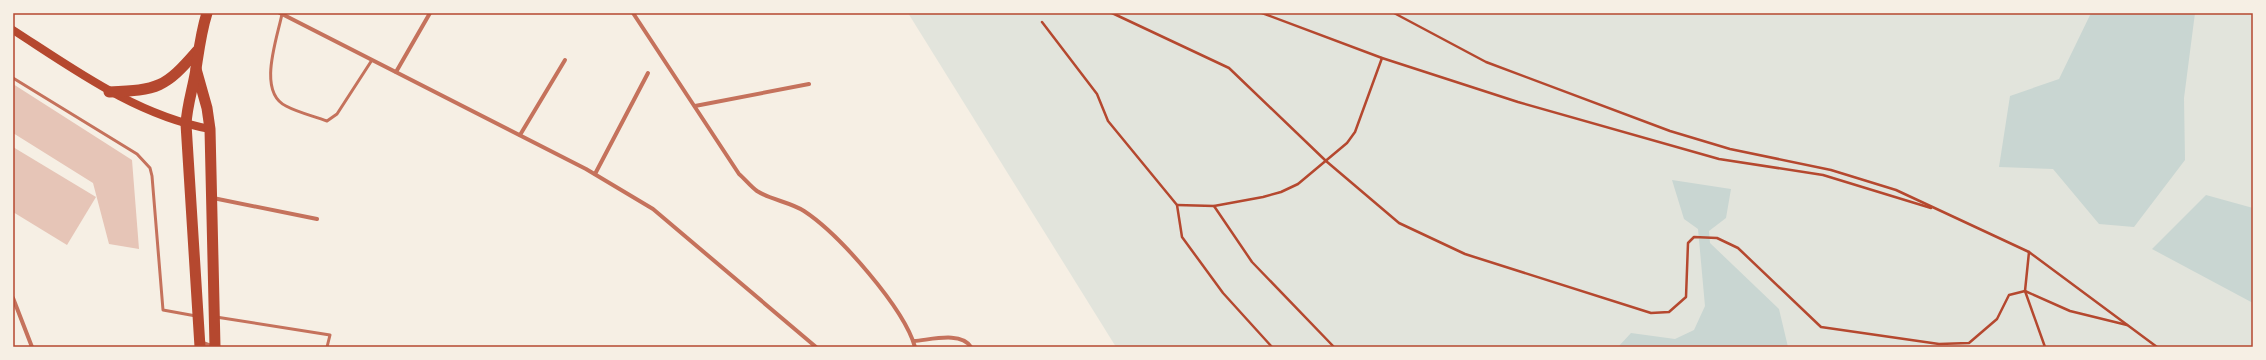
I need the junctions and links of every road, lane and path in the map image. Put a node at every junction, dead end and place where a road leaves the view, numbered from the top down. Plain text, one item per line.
1 (207, 13) edge
2 (430, 13) edge
3 (633, 13) edge
4 (1112, 13) edge
5 (1262, 13) edge
6 (1394, 13) edge
7 (281, 14) edge
8 (1042, 22) dead end
9 (13, 30) edge
10 (198, 47) junction
11 (1382, 58) junction
12 (372, 60) junction
13 (565, 60) dead end
14 (196, 68) junction
15 (396, 72) junction
16 (648, 73) dead end
17 (13, 78) edge
18 (809, 84) dead end
19 (109, 92) junction
20 (695, 106) junction
21 (186, 124) junction
22 (210, 129) junction
23 (520, 135) junction
24 (1326, 161) junction
25 (595, 174) junction
26 (211, 197) junction
27 (1176, 205) junction
28 (1214, 206) junction
29 (1939, 211) junction
30 (317, 219) dead end
31 (2029, 252) junction
32 (2025, 292) junction
33 (13, 298) edge
34 (215, 316) junction
35 (200, 317) junction
36 (2127, 325) junction
37 (914, 341) junction
38 (200, 344) edge
39 (32, 347) edge
40 (215, 347) edge
41 (327, 347) edge
42 (816, 347) edge
43 (915, 347) edge
44 (971, 347) edge
45 (1272, 347) edge
46 (1334, 347) edge
47 (2044, 347) edge
48 (2157, 347) edge

1 - 10 highway
2 - 15 street
3 - 20 street
4 - 24 path
5 - 11 path
6 - 29 path
7 - 12 street
7 - 12 lane
8 - 27 path
9 - 19 main road
10 - 14 highway
10 - 19 highway
11 - 24 path
11 - 29 path
12 - 15 street
13 - 23 street
14 - 21 highway
14 - 22 highway
15 - 23 street
16 - 25 street
17 - 35 lane
18 - 20 street
19 - 21 main road
20 - 37 street
21 - 22 main road
21 - 35 highway
22 - 26 highway
23 - 25 street
24 - 28 path
24 - 32 path
25 - 42 street
26 - 30 street
26 - 34 highway
27 - 28 path
27 - 45 path
28 - 46 path
29 - 31 path
31 - 32 path
31 - 36 path
32 - 36 path
32 - 47 path
33 - 39 street
34 - 40 highway
34 - 41 lane
35 - 38 highway
36 - 48 path
37 - 43 street
37 - 44 street
38 - 40 street

